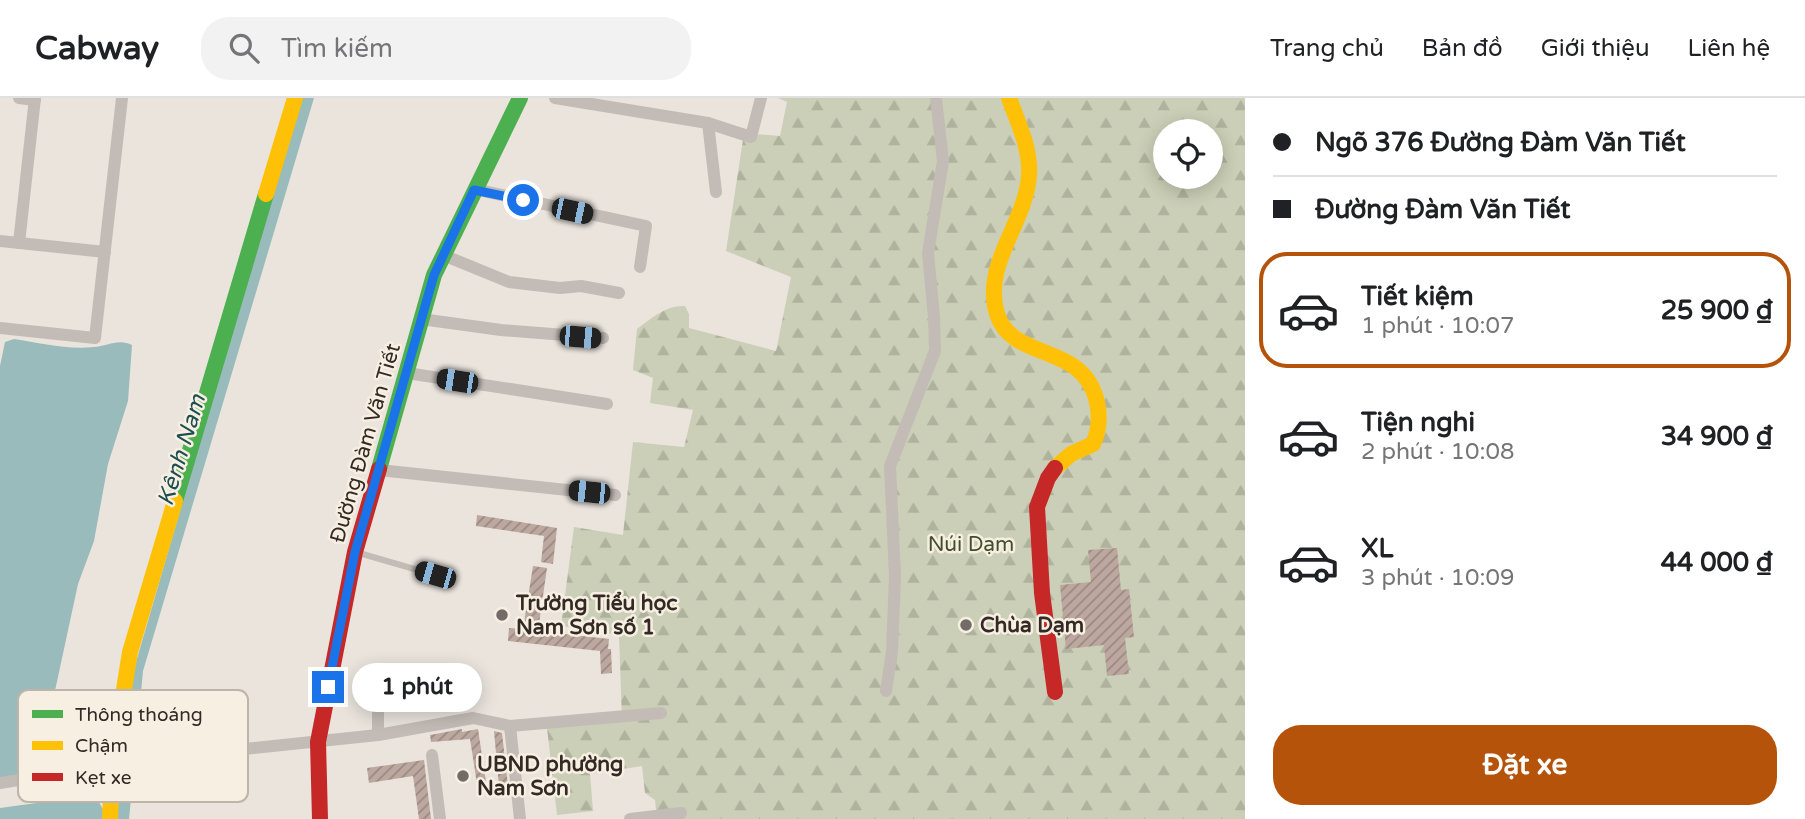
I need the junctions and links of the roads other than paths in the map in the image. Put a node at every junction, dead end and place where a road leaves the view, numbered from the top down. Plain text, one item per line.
1 (19, 98) edge
2 (122, 98) edge
3 (295, 98) edge
4 (520, 98) edge
5 (555, 98) edge
6 (761, 98) edge
7 (936, 98) edge
8 (1009, 98) edge
9 (35, 99) edge
10 (708, 123) junction
11 (474, 190) junction
12 (716, 192) dead end
13 (0, 241) edge
14 (19, 243) junction
15 (105, 252) junction
16 (443, 255) junction
17 (640, 267) dead end
18 (619, 293) dead end
19 (421, 319) junction
20 (0, 328) edge
21 (603, 338) dead end
22 (407, 373) junction
23 (607, 404) dead end
24 (379, 470) junction
25 (615, 495) dead end
26 (355, 552) junction
27 (435, 575) dead end
28 (378, 676) dead end
29 (124, 690) edge
30 (886, 691) dead end
31 (1055, 692) dead end
32 (661, 713) dead end
33 (510, 726) junction
34 (378, 734) junction
35 (318, 742) junction
36 (248, 749) edge
37 (432, 755) dead end
38 (18, 780) edge
39 (0, 783) edge
40 (681, 813) dead end
41 (320, 819) edge
42 (440, 819) edge
43 (520, 819) edge
44 (631, 819) edge

1 - 9 street
2 - 15 street
3 - 29 street
4 - 11 street, Đường Đàm Văn Tiết
5 - 10 street
6 - 10 street
7 - 30 street
8 - 31 street
9 - 14 street
10 - 12 street
11 - 16 street, Đường Đàm Văn Tiết
11 - 17 street
13 - 14 street
14 - 15 street
15 - 20 street
16 - 18 street
16 - 19 street, Đường Đàm Văn Tiết
19 - 21 street
19 - 22 street, Đường Đàm Văn Tiết
22 - 23 street
22 - 24 street, Đường Đàm Văn Tiết
24 - 25 street
24 - 26 street, Đường Đàm Văn Tiết
26 - 27 lane
26 - 35 street, Đường Đàm Văn Tiết
28 - 34 street
32 - 33 street
33 - 34 street
33 - 43 street
34 - 35 street
35 - 36 street
35 - 41 street, Đường Đàm Văn Tiết
37 - 42 street
38 - 39 street
40 - 44 street

